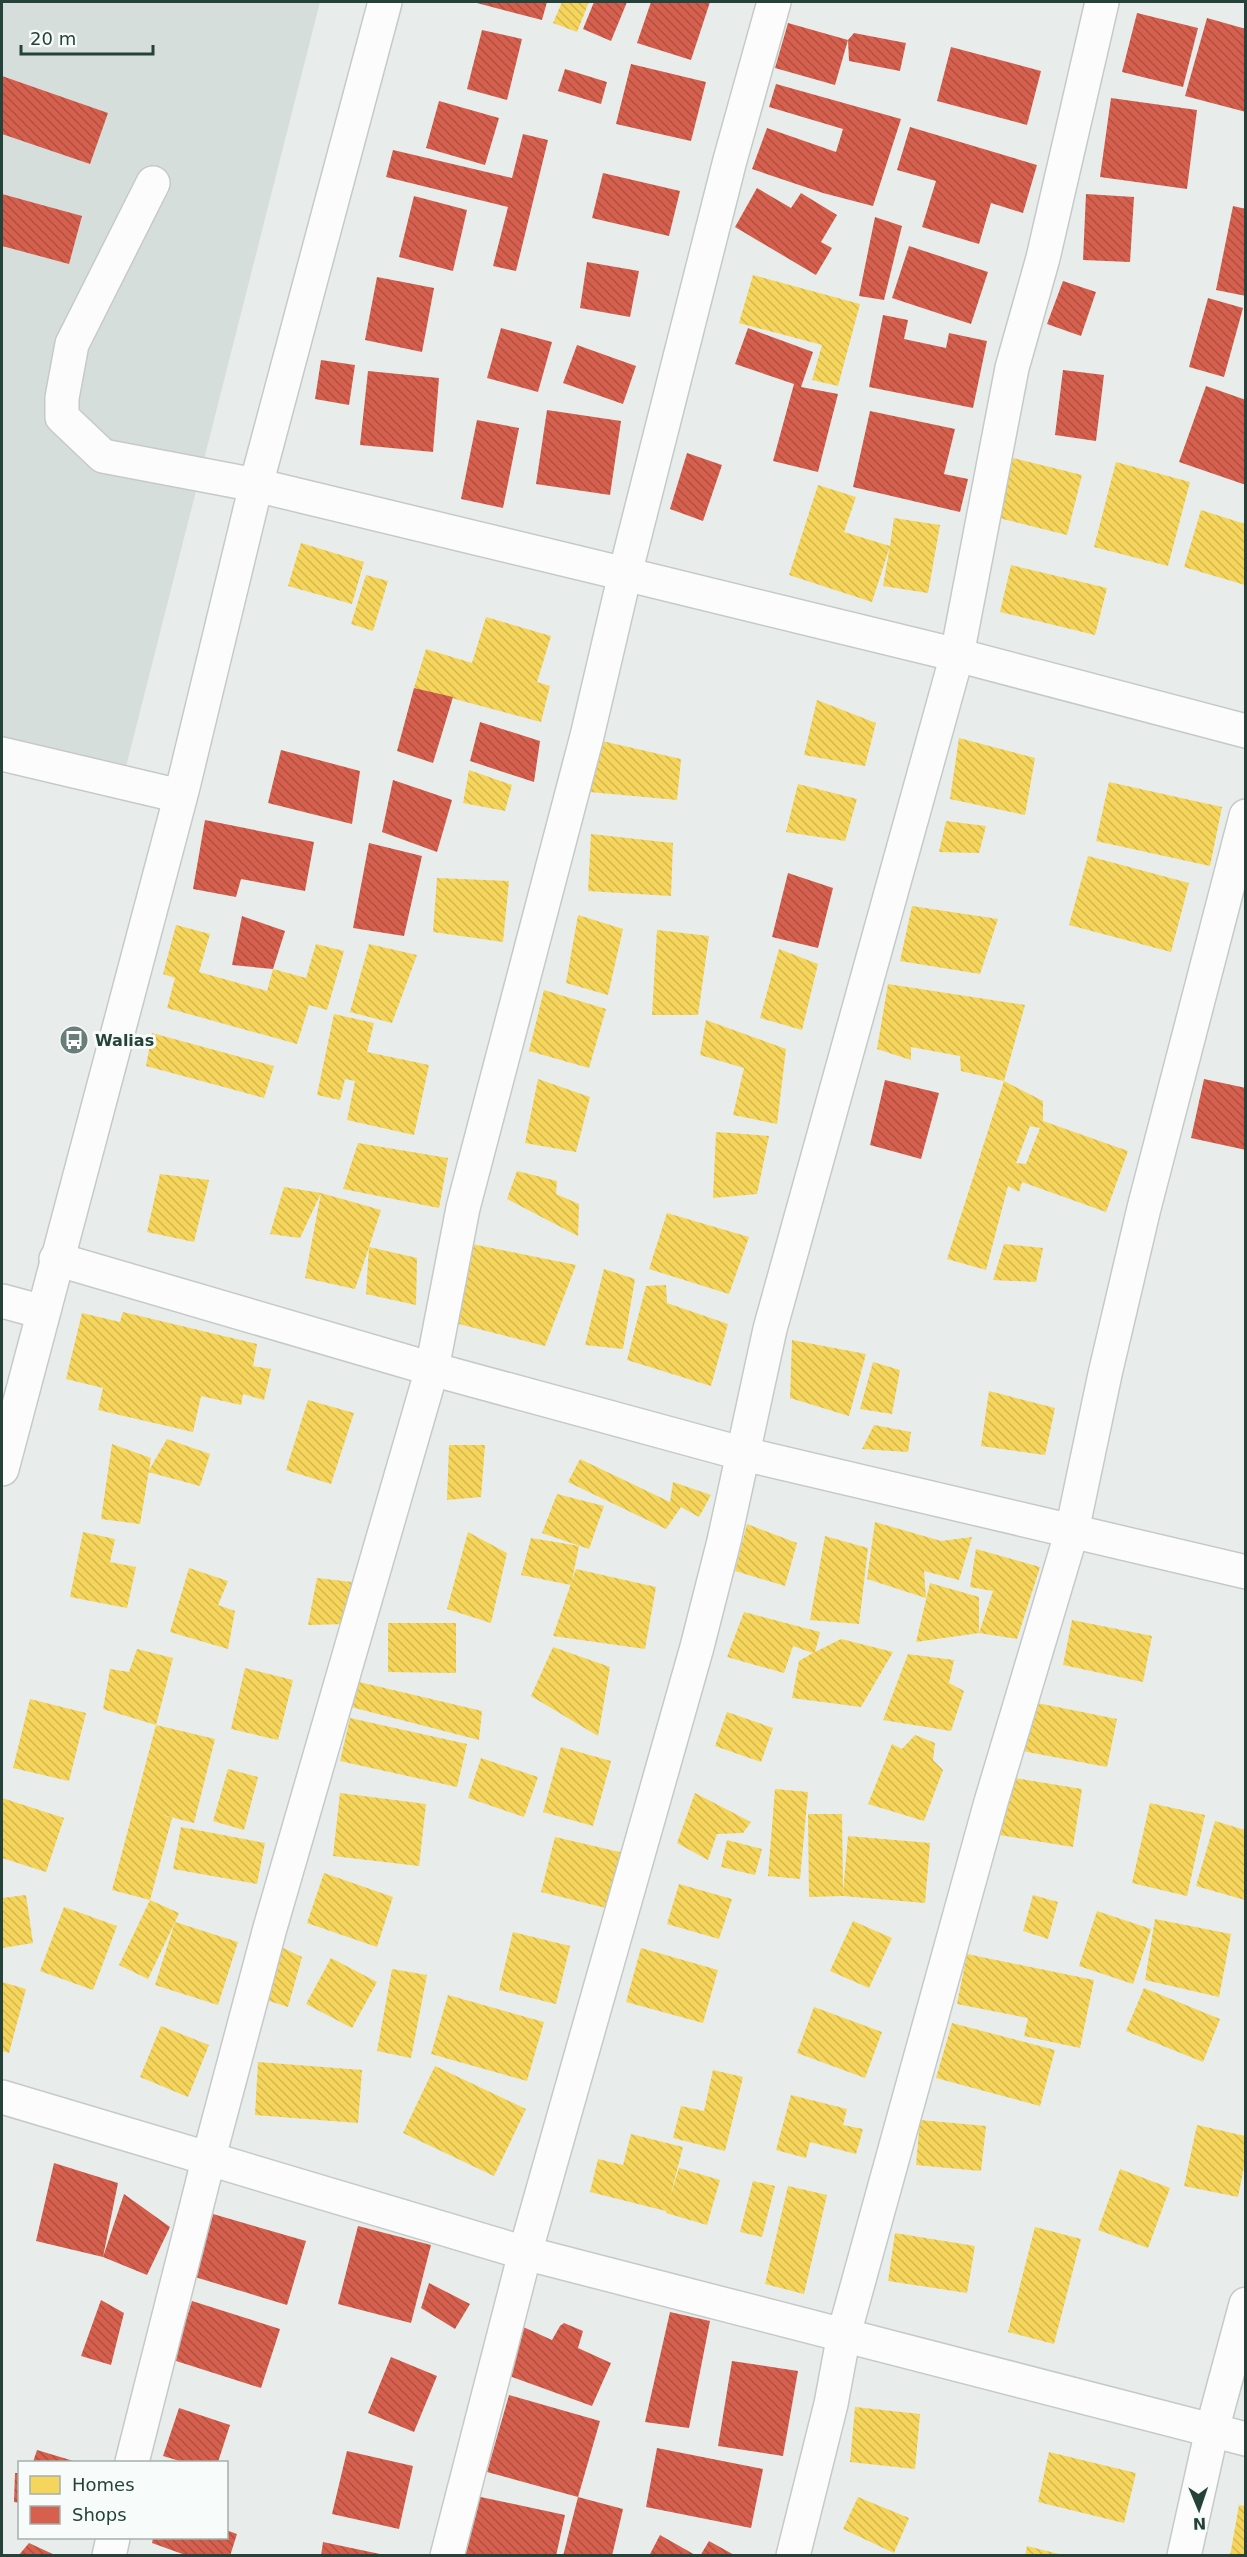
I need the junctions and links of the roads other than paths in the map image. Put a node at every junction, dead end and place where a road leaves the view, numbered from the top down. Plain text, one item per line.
1 (385, 2) edge
2 (774, 2) edge
3 (1102, 2) edge
4 (153, 183) dead end
5 (256, 485) junction
6 (625, 574) junction
7 (957, 655) junction
8 (1245, 731) edge
9 (2, 754) edge
10 (180, 796) junction
11 (1245, 816) edge
12 (57, 1259) junction
13 (2, 1301) edge
14 (43, 1312) junction
15 (432, 1369) junction
16 (744, 1454) junction
17 (2, 1469) edge
18 (1072, 1531) junction
19 (1245, 1572) edge
20 (2, 2097) edge
21 (209, 2157) junction
22 (525, 2253) junction
23 (1245, 2304) edge
24 (844, 2334) junction
25 (1212, 2430) junction
26 (1245, 2439) edge
27 (133, 2461) edge
28 (113, 2539) edge
29 (109, 2556) edge
30 (447, 2556) edge
31 (793, 2556) edge
32 (1184, 2556) edge

1 - 5 street
2 - 6 street
3 - 7 street
4 - 5 street
5 - 6 street
5 - 10 street
6 - 7 street
6 - 15 street
7 - 8 street
7 - 16 street
9 - 10 street
10 - 12 street
11 - 18 street
12 - 14 street
12 - 15 street
13 - 14 street
14 - 17 street
15 - 16 street
15 - 21 street
16 - 18 street
16 - 22 street
18 - 19 street
18 - 24 street
20 - 21 street
21 - 22 street
21 - 27 street
22 - 24 street
22 - 30 street
23 - 25 street
24 - 25 street
24 - 31 street
25 - 26 street
25 - 32 street
28 - 29 street

